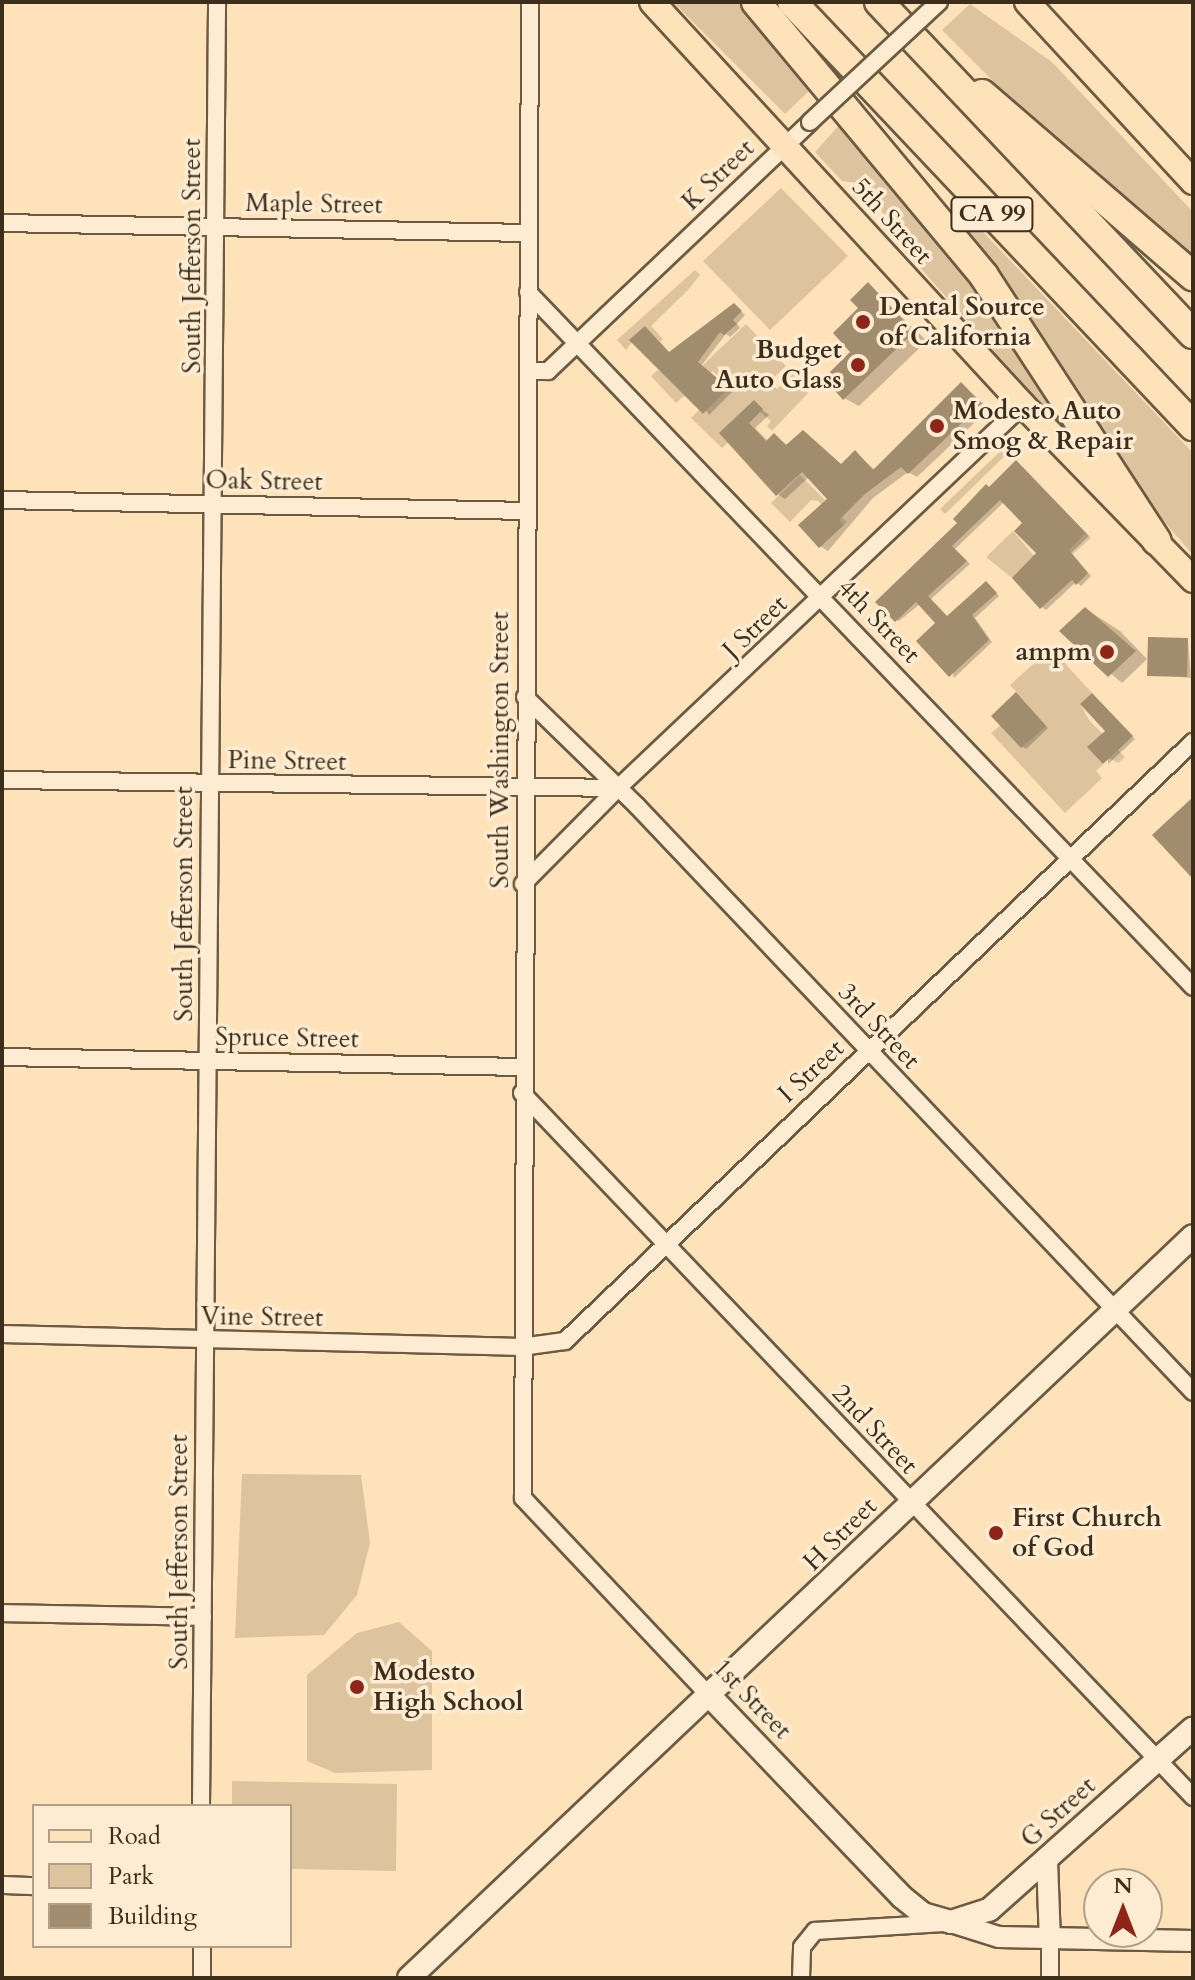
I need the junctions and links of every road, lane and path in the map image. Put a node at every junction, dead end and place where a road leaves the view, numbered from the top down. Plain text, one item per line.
1 (217, 2) edge
2 (530, 2) edge
3 (633, 2) edge
4 (652, 2) edge
5 (756, 2) edge
6 (792, 2) edge
7 (879, 2) edge
8 (939, 2) edge
9 (1027, 2) edge
10 (929, 55) junction
11 (700, 59) junction
12 (785, 144) junction
13 (1193, 182) edge
14 (2, 223) edge
15 (215, 226) junction
16 (528, 233) junction
17 (1193, 276) edge
18 (528, 292) junction
19 (1193, 334) edge
20 (579, 343) junction
21 (528, 371) junction
22 (1023, 405) junction
23 (1193, 426) edge
24 (2, 500) edge
25 (213, 504) junction
26 (525, 511) junction
27 (1157, 541) junction
28 (1193, 580) edge
29 (822, 596) junction
30 (525, 697) junction
31 (1193, 742) edge
32 (2, 780) edge
33 (209, 783) junction
34 (618, 788) junction
35 (524, 789) junction
36 (1068, 857) junction
37 (523, 884) junction
38 (1193, 987) edge
39 (868, 1050) junction
40 (2, 1057) edge
41 (207, 1060) junction
42 (522, 1067) junction
43 (522, 1093) junction
44 (1193, 1236) edge
45 (667, 1242) junction
46 (1115, 1311) junction
47 (2, 1334) edge
48 (205, 1339) junction
49 (521, 1347) junction
50 (1193, 1392) edge
51 (523, 1498) joint
52 (911, 1503) junction
53 (2, 1613) edge
54 (203, 1617) junction
55 (707, 1693) junction
56 (1193, 1728) edge
57 (1159, 1760) junction
58 (1193, 1797) edge
59 (201, 1804) edge
60 (1047, 1860) junction
61 (2, 1885) edge
62 (32, 1886) edge
63 (951, 1922) junction
64 (1050, 1940) junction
65 (1193, 1941) edge
66 (202, 1948) edge
67 (202, 1978) edge
68 (409, 1978) edge
69 (801, 1978) edge
70 (1050, 1978) edge

1 - 15 street, South Jefferson Street
2 - 16 street, South Washington Street
3 - 11 main road
4 - 11 main road, 5th Street
5 - 27 highway
6 - 23 highway, CA 99
7 - 10 highway, CA 99
8 - 12 street, K Street, bridge
9 - 13 main road
10 - 17 highway
10 - 19 highway, CA 99
11 - 12 main road, 5th Street
12 - 20 street, K Street
12 - 22 main road, 5th Street
14 - 15 street, Maple Street
15 - 16 street, Maple Street
15 - 25 street, South Jefferson Street
16 - 18 street, South Washington Street
18 - 20 street, 4th Street
18 - 21 street, South Washington Street
20 - 21 street, K Street
20 - 29 street, 4th Street
21 - 26 street, South Washington Street
22 - 27 main road, 5th Street
22 - 29 street, J Street
24 - 25 street, Oak Street
25 - 26 street, Oak Street
25 - 33 street, South Jefferson Street
26 - 30 street, South Washington Street
27 - 28 main road, 5th Street
29 - 34 street, J Street
29 - 36 street, 4th Street
30 - 34 street, 3rd Street
30 - 35 street, South Washington Street
31 - 36 street, I Street
32 - 33 street, Pine Street
33 - 35 street, Pine Street
33 - 41 street, South Jefferson Street
34 - 35 street, Pine Street
34 - 37 street, J Street
34 - 39 street, 3rd Street
35 - 37 street, South Washington Street
36 - 38 street, 4th Street
36 - 39 street, I Street
37 - 42 street, South Washington Street
39 - 45 street, I Street
39 - 46 street, 3rd Street
40 - 41 street, Spruce Street
41 - 42 street, Spruce Street
41 - 48 street, South Jefferson Street
42 - 43 street, South Washington Street
43 - 45 street, 2nd Street
43 - 49 street, South Washington Street
44 - 46 main road, H Street
45 - 49 street, I Street
45 - 52 street, 2nd Street
46 - 50 street, 3rd Street
46 - 52 main road, H Street
47 - 48 street, Vine Street
48 - 49 street, Vine Street
48 - 54 street, South Jefferson Street
49 - 51 street, South Washington Street
51 - 55 street, 1st Street
52 - 55 main road, H Street
52 - 57 street, 2nd Street
53 - 54 street
54 - 59 street, South Jefferson Street
55 - 63 main road, 1st Street
55 - 68 main road, H Street
56 - 57 main road, G Street
57 - 58 street, 2nd Street
57 - 60 main road, G Street
60 - 63 main road, G Street
60 - 64 street
61 - 62 street
63 - 64 street
63 - 69 street
64 - 65 street
64 - 70 street
66 - 67 street

